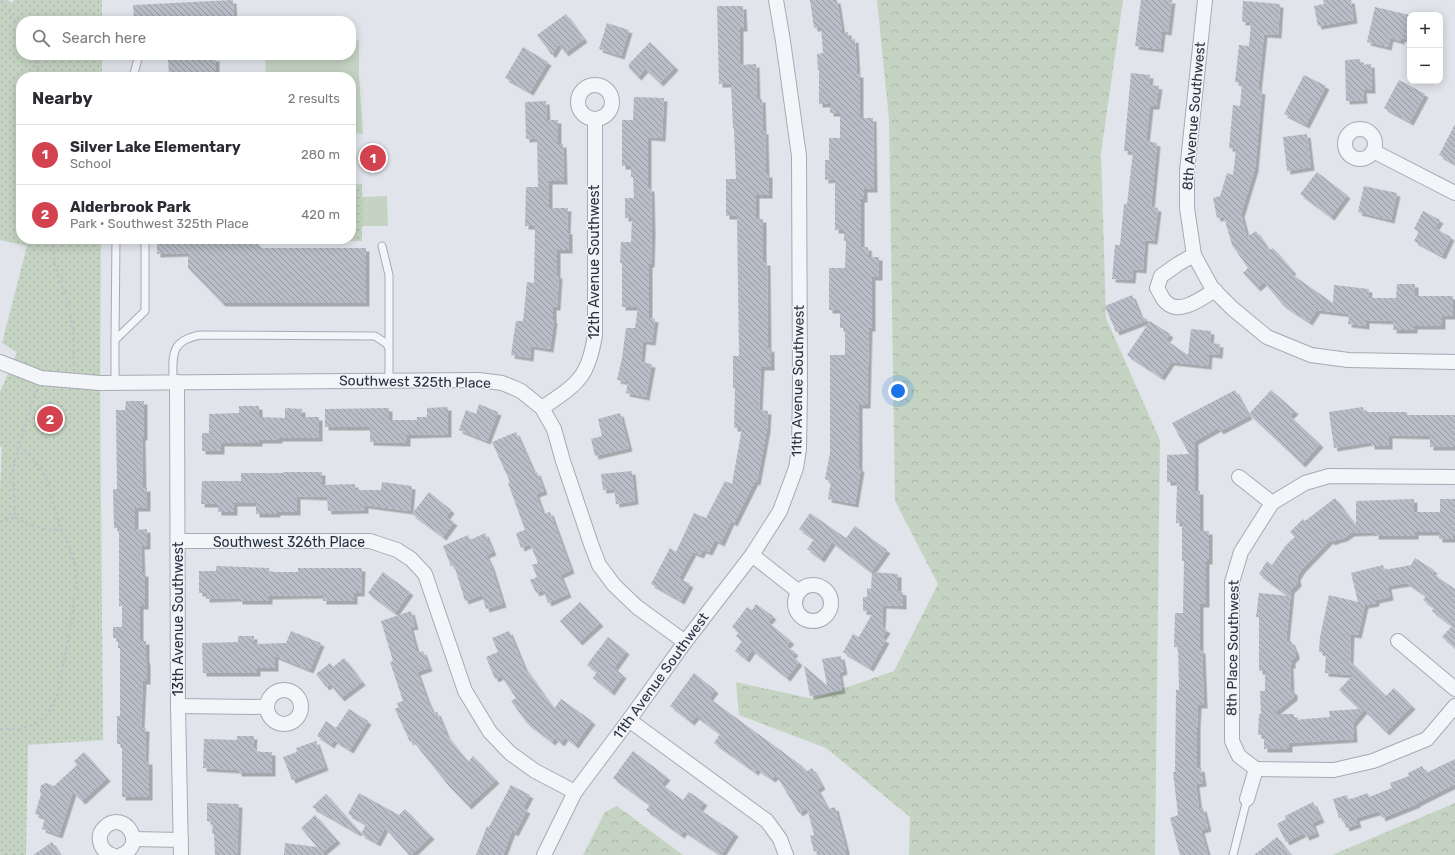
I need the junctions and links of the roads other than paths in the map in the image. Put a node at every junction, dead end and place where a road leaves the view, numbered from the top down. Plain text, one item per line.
1 (776, 0) edge
2 (1204, 0) edge
3 (138, 60) edge
4 (134, 72) edge
5 (595, 119) dead end
6 (1374, 151) dead end
7 (1455, 193) edge
8 (116, 244) edge
9 (145, 244) edge
10 (382, 246) dead end
11 (1194, 255) junction
12 (1215, 290) junction
13 (116, 340) junction
14 (389, 349) junction
15 (0, 362) edge
16 (1455, 362) edge
17 (390, 380) junction
18 (175, 382) junction
19 (115, 383) junction
20 (542, 408) junction
21 (1239, 477) dead end
22 (1455, 477) edge
23 (1272, 503) junction
24 (178, 541) junction
25 (752, 555) junction
26 (799, 592) dead end
27 (1398, 641) dead end
28 (685, 642) junction
29 (1455, 689) edge
30 (178, 706) junction
31 (1455, 706) edge
32 (266, 707) dead end
33 (629, 720) junction
34 (1256, 768) junction
35 (575, 792) junction
36 (1247, 799) joint
37 (133, 839) junction
38 (181, 840) junction
39 (112, 855) edge
40 (120, 855) edge
41 (181, 855) edge
42 (544, 855) edge
43 (786, 855) edge
44 (1233, 855) edge

1 - 25 street, 11th Avenue Southwest
2 - 11 street, 8th Avenue Southwest
3 - 4 lane
5 - 20 street, 12th Avenue Southwest
6 - 7 street
8 - 13 lane
9 - 13 lane
10 - 14 lane
11 - 12 street, 8th Avenue Southwest
11 - 12 street
12 - 16 street, 8th Avenue Southwest
13 - 19 lane
14 - 17 lane
14 - 18 lane
15 - 19 street, Southwest 325th Place
17 - 18 street, Southwest 325th Place
17 - 20 street, Southwest 325th Place
18 - 19 street, Southwest 325th Place
18 - 24 street, 13th Avenue Southwest
20 - 28 street, Southwest 325th Place
21 - 23 street
22 - 23 street
23 - 34 street, 8th Place Southwest
24 - 30 street, 13th Avenue Southwest
24 - 35 street, Southwest 326th Place
25 - 26 street
25 - 28 street, 11th Avenue Southwest
27 - 29 street
28 - 33 street, 11th Avenue Southwest
30 - 32 street
30 - 38 street, 13th Avenue Southwest
31 - 34 street
33 - 35 street, 11th Avenue Southwest
33 - 43 street
34 - 36 street
35 - 42 street, 11th Avenue Southwest
36 - 44 lane
37 - 38 street
37 - 39 street
37 - 40 street
38 - 41 street, 13th Avenue Southwest

